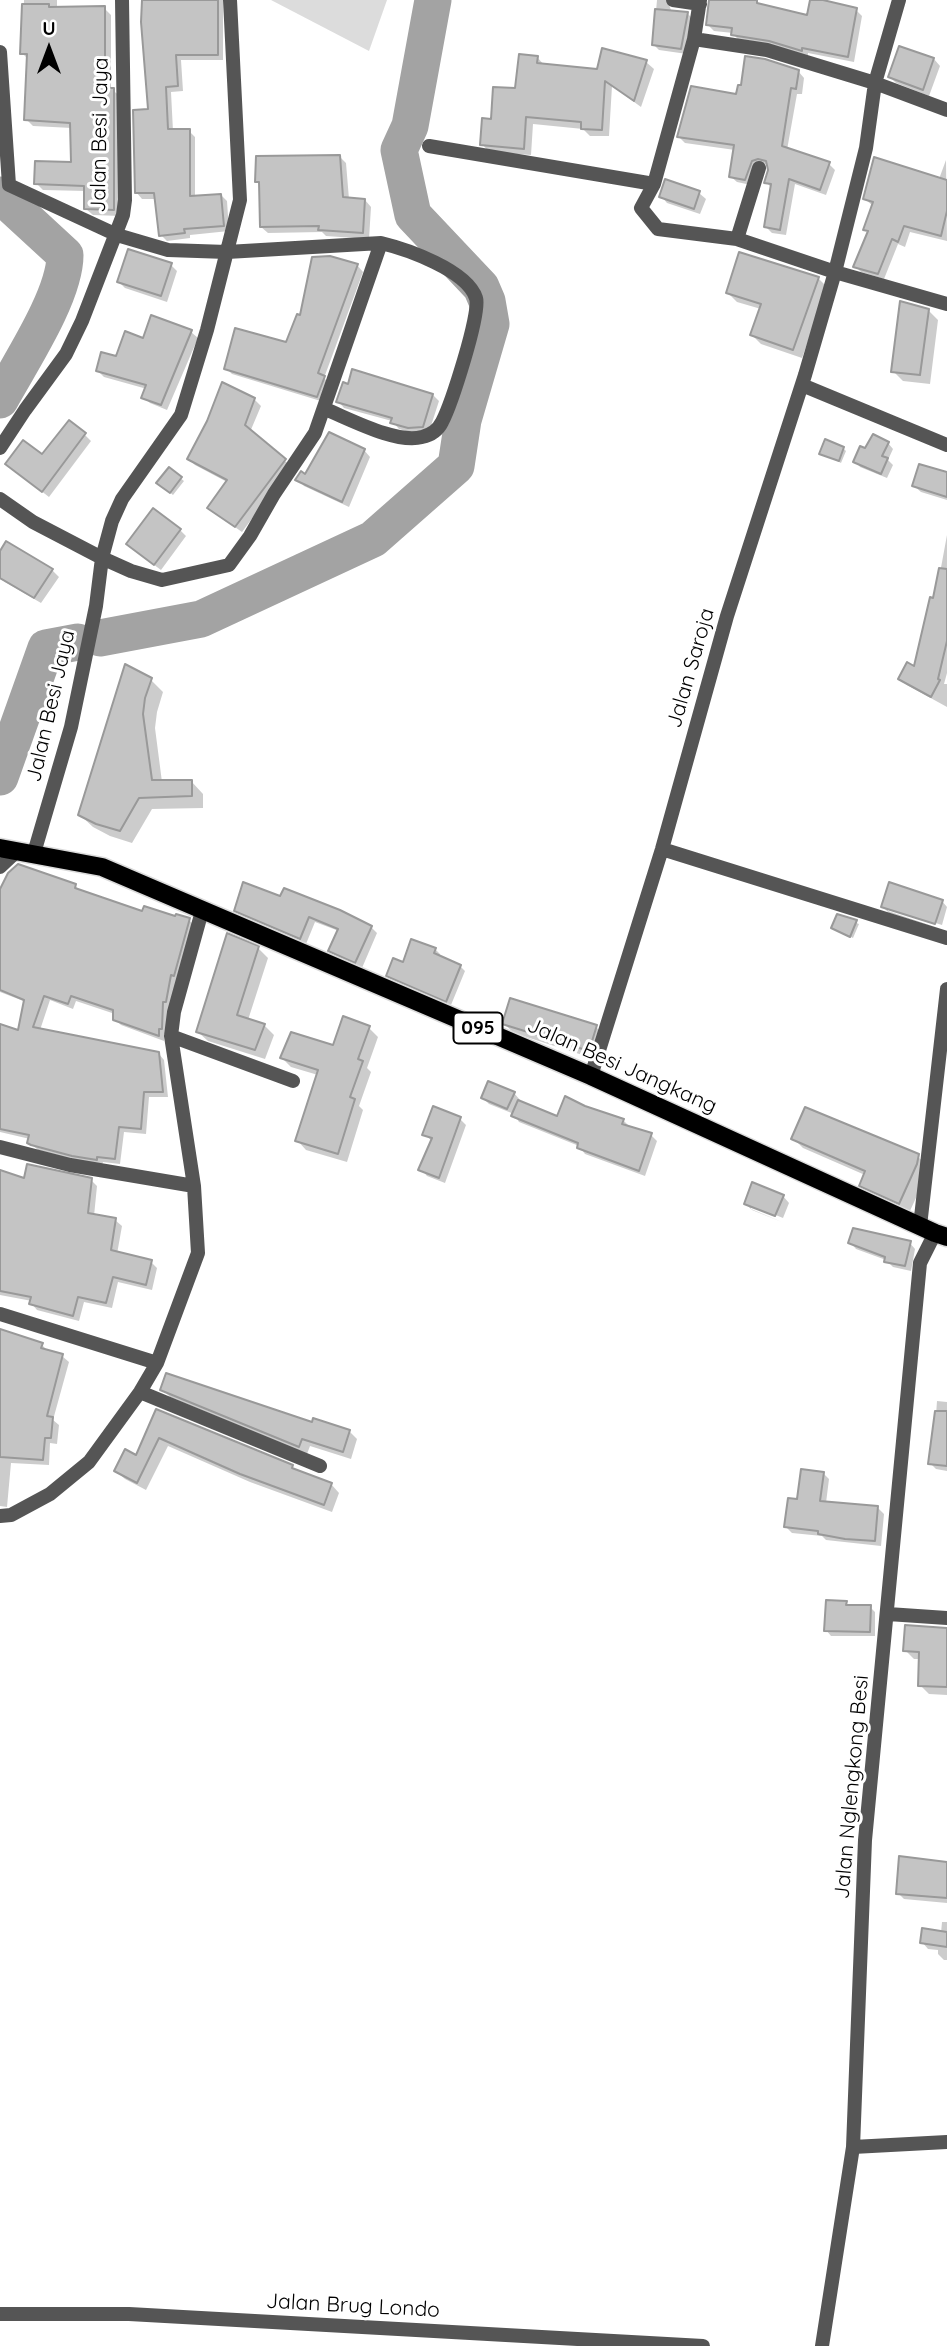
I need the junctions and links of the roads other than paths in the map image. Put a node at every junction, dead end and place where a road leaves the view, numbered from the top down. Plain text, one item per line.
1 (122, 0) edge
2 (230, 0) edge
3 (673, 0) edge
4 (899, 0) edge
5 (700, 2) edge
6 (694, 38) junction
7 (0, 52) edge
8 (876, 83) junction
9 (947, 110) edge
10 (429, 146) dead end
11 (759, 168) dead end
12 (654, 184) junction
13 (117, 235) junction
14 (737, 239) junction
15 (381, 243) junction
16 (227, 252) junction
17 (835, 272) junction
18 (947, 304) edge
19 (802, 384) junction
20 (325, 409) junction
21 (947, 445) edge
22 (0, 448) edge
23 (0, 499) edge
24 (102, 558) junction
25 (662, 849) junction
26 (17, 851) edge
27 (0, 867) edge
28 (202, 911) junction
29 (947, 938) edge
30 (947, 989) edge
31 (171, 1036) junction
32 (942, 1073) edge
33 (591, 1076) junction
34 (293, 1081) dead end
35 (0, 1147) edge
36 (194, 1186) junction
37 (934, 1232) edge
38 (0, 1314) edge
39 (157, 1363) junction
40 (140, 1392) junction
41 (320, 1466) dead end
42 (0, 1516) edge
43 (888, 1614) junction
44 (947, 1618) edge
45 (947, 2142) edge
46 (853, 2147) junction
47 (0, 2314) edge
48 (704, 2346) edge
49 (822, 2346) edge

1 - 13 street, Jalan Besi Jaya
2 - 16 street, Jalan Besi Jaya
3 - 5 street
4 - 8 street, Jalan Saroja
5 - 6 street
6 - 8 street
6 - 12 street
7 - 13 street
8 - 9 street
8 - 17 street, Jalan Saroja
10 - 12 street
11 - 14 street
12 - 14 street
13 - 16 street
13 - 22 street, Jalan Besi Jaya
14 - 17 street
15 - 16 street
15 - 20 street
15 - 20 street
16 - 24 street, Jalan Besi Jaya
17 - 18 street
17 - 19 street, Jalan Saroja
19 - 21 street
19 - 25 street, Jalan Saroja
20 - 24 street
23 - 24 street
24 - 26 street, Jalan Besi Jaya
25 - 29 street
25 - 33 street, Jalan Saroja
26 - 27 street
26 - 28 main road, Jalan Besi Jangkang / 095
28 - 31 street
28 - 33 main road, Jalan Besi Jangkang / 095
30 - 32 street, Jalan Nglengkong Besi
31 - 34 street
31 - 36 street
32 - 37 street, Jalan Nglengkong Besi
33 - 37 main road, Jalan Besi Jangkang / 095
35 - 36 street
36 - 39 street
37 - 43 street, Jalan Nglengkong Besi
38 - 39 street
39 - 40 street
40 - 41 street
40 - 42 street
43 - 44 street
43 - 46 street, Jalan Nglengkong Besi
45 - 46 street
46 - 49 street, Jalan Nglengkong Besi
47 - 48 street, Jalan Brug Londo

